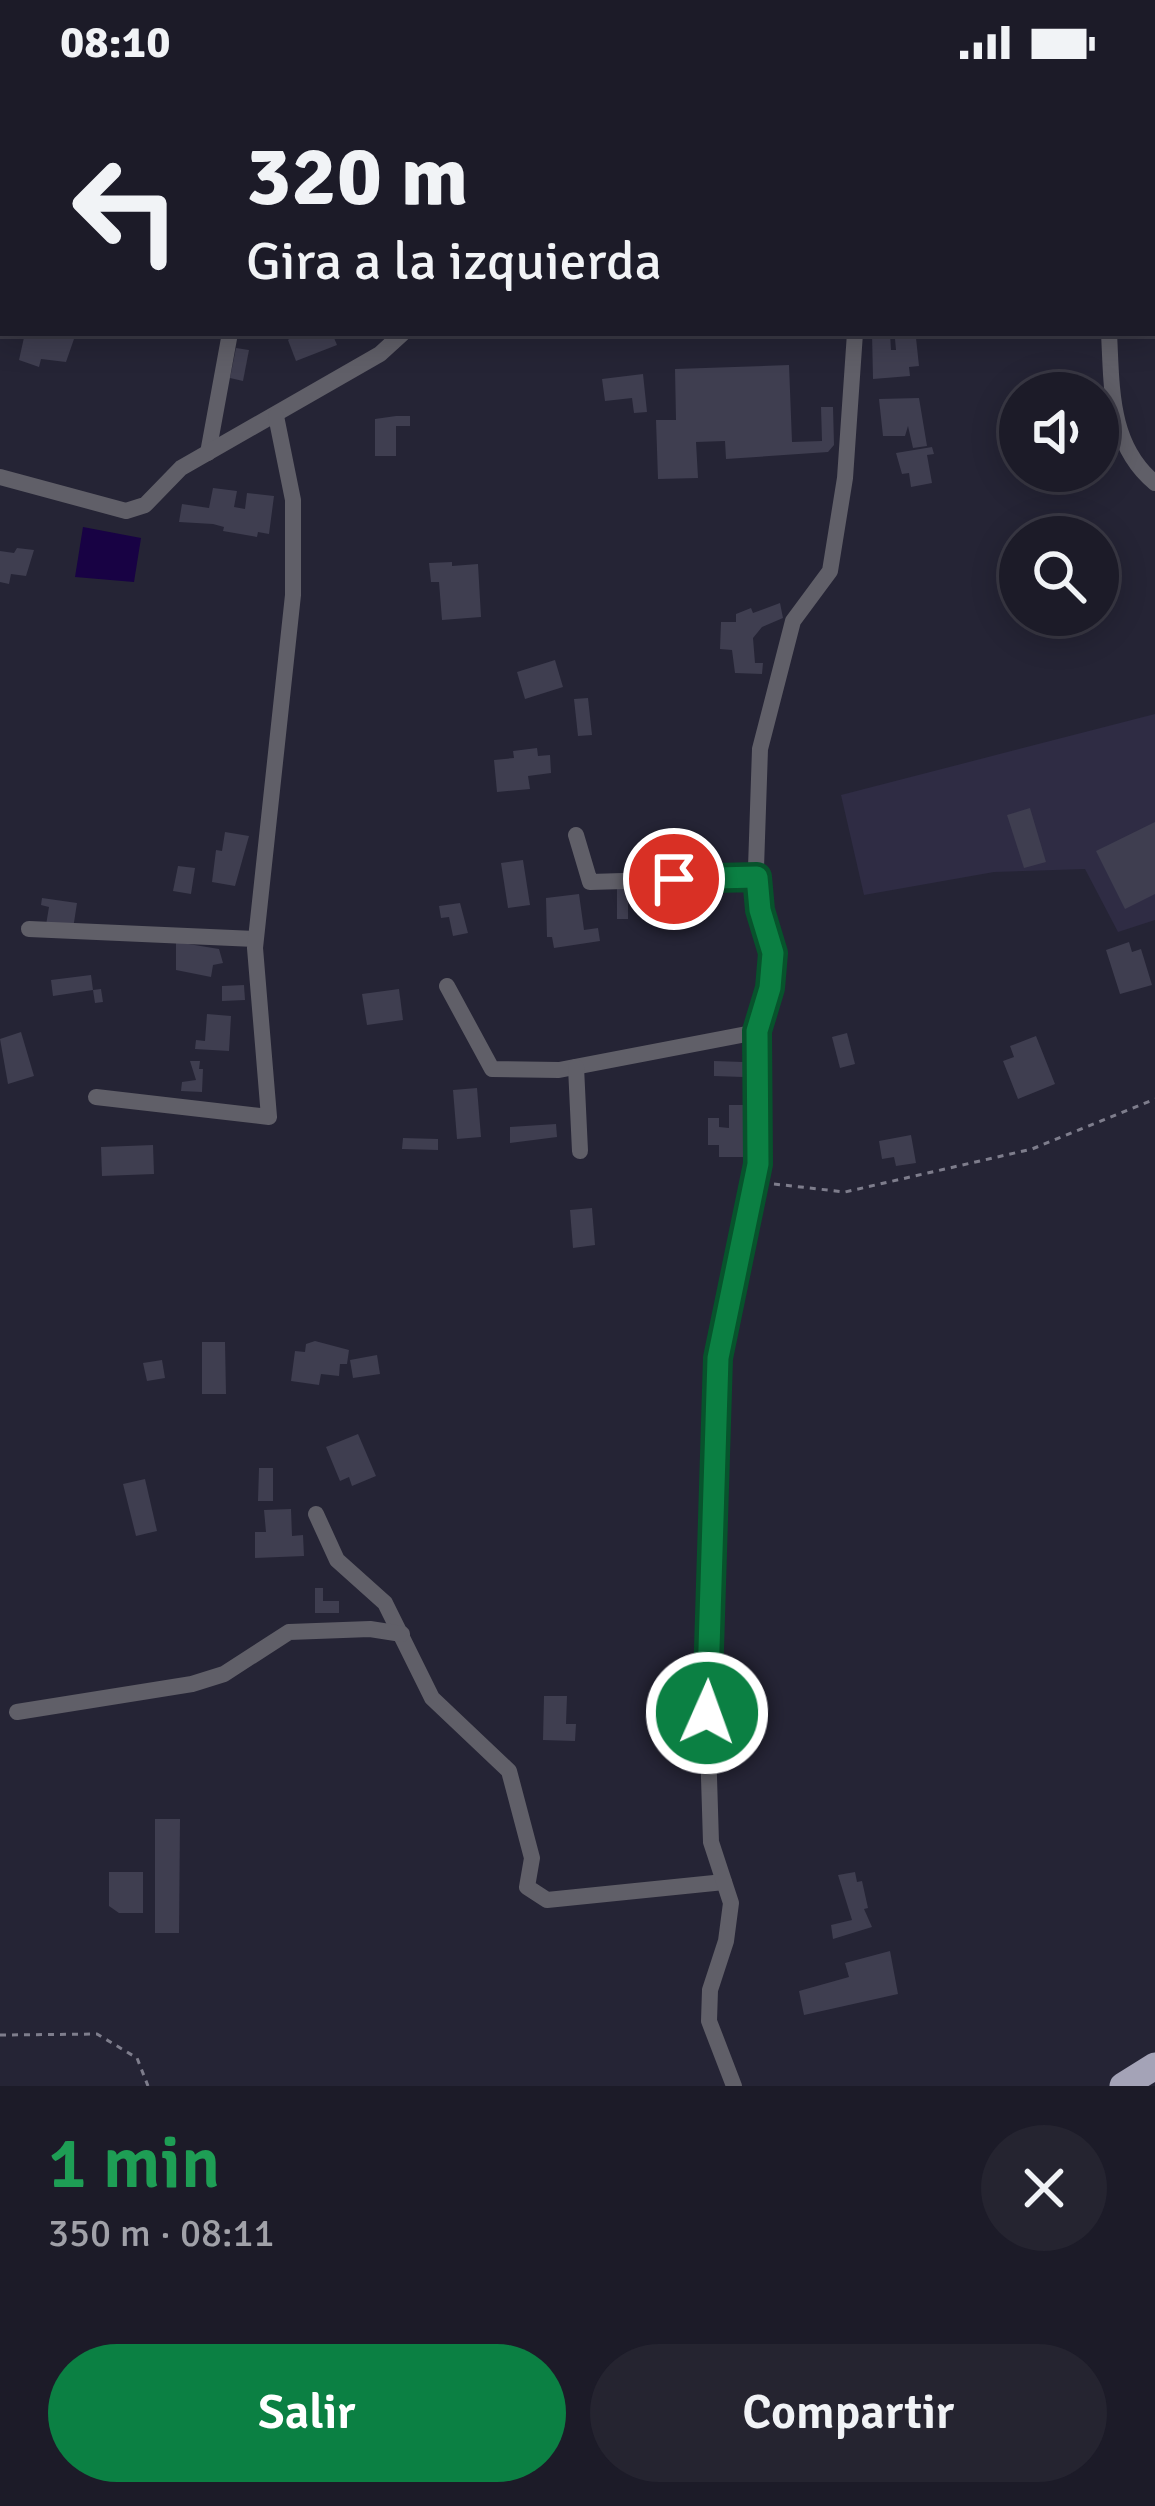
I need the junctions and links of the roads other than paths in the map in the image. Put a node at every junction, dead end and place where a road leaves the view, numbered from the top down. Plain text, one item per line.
1 (229, 336) edge
2 (400, 336) edge
3 (855, 336) edge
4 (1109, 336) edge
5 (276, 416) junction
6 (208, 454) junction
7 (0, 477) edge
8 (1155, 483) edge
9 (576, 835) dead end
10 (757, 877) junction
11 (29, 929) dead end
12 (256, 939) junction
13 (447, 986) dead end
14 (757, 1031) junction
15 (576, 1067) junction
16 (96, 1097) dead end
17 (580, 1151) dead end
18 (316, 1514) dead end
19 (402, 1634) junction
20 (17, 1712) dead end
21 (724, 1882) junction
22 (1155, 2066) edge
23 (734, 2086) edge
24 (1123, 2086) edge

1 - 6 street
2 - 5 street
3 - 10 street
4 - 8 street
5 - 6 street
5 - 12 street
6 - 7 street
9 - 10 street
10 - 14 street
11 - 12 street
12 - 16 street
13 - 15 street
14 - 15 street
14 - 21 street
15 - 17 street
18 - 19 street
19 - 20 street
19 - 21 street
21 - 23 street
22 - 24 highway

